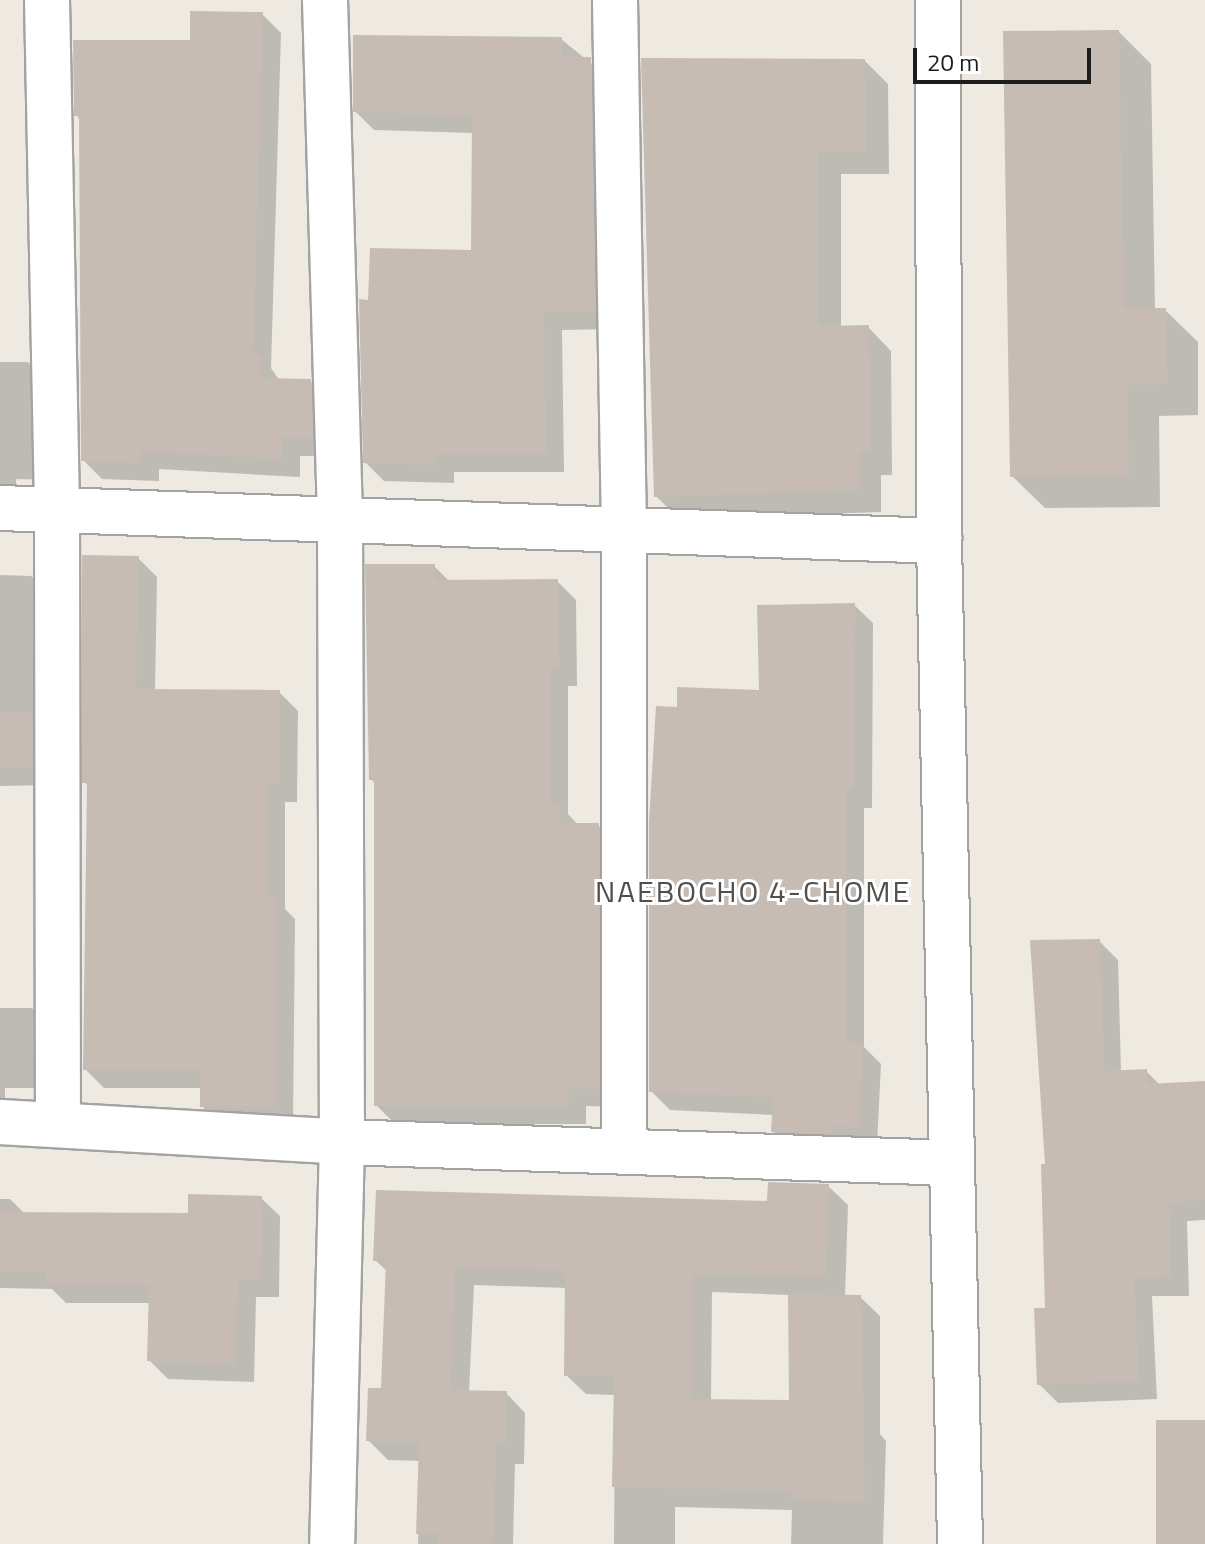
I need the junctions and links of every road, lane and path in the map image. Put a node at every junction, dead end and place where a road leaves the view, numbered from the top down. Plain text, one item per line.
1 (47, 0) edge
2 (325, 0) edge
3 (615, 0) edge
4 (938, 0) edge
5 (0, 508) edge
6 (57, 508) junction
7 (340, 517) junction
8 (624, 532) junction
9 (939, 541) junction
10 (0, 1122) edge
11 (58, 1124) junction
12 (342, 1142) junction
13 (624, 1151) junction
14 (952, 1163) junction
15 (332, 1544) edge
16 (960, 1544) edge

1 - 6 street
2 - 7 street
3 - 8 street
4 - 9 street
5 - 6 street
6 - 7 street
6 - 11 street
7 - 8 street
7 - 12 street
8 - 9 street
8 - 13 street
9 - 14 street
10 - 11 street
11 - 12 street
12 - 13 street
12 - 15 street
13 - 14 street
14 - 16 street

